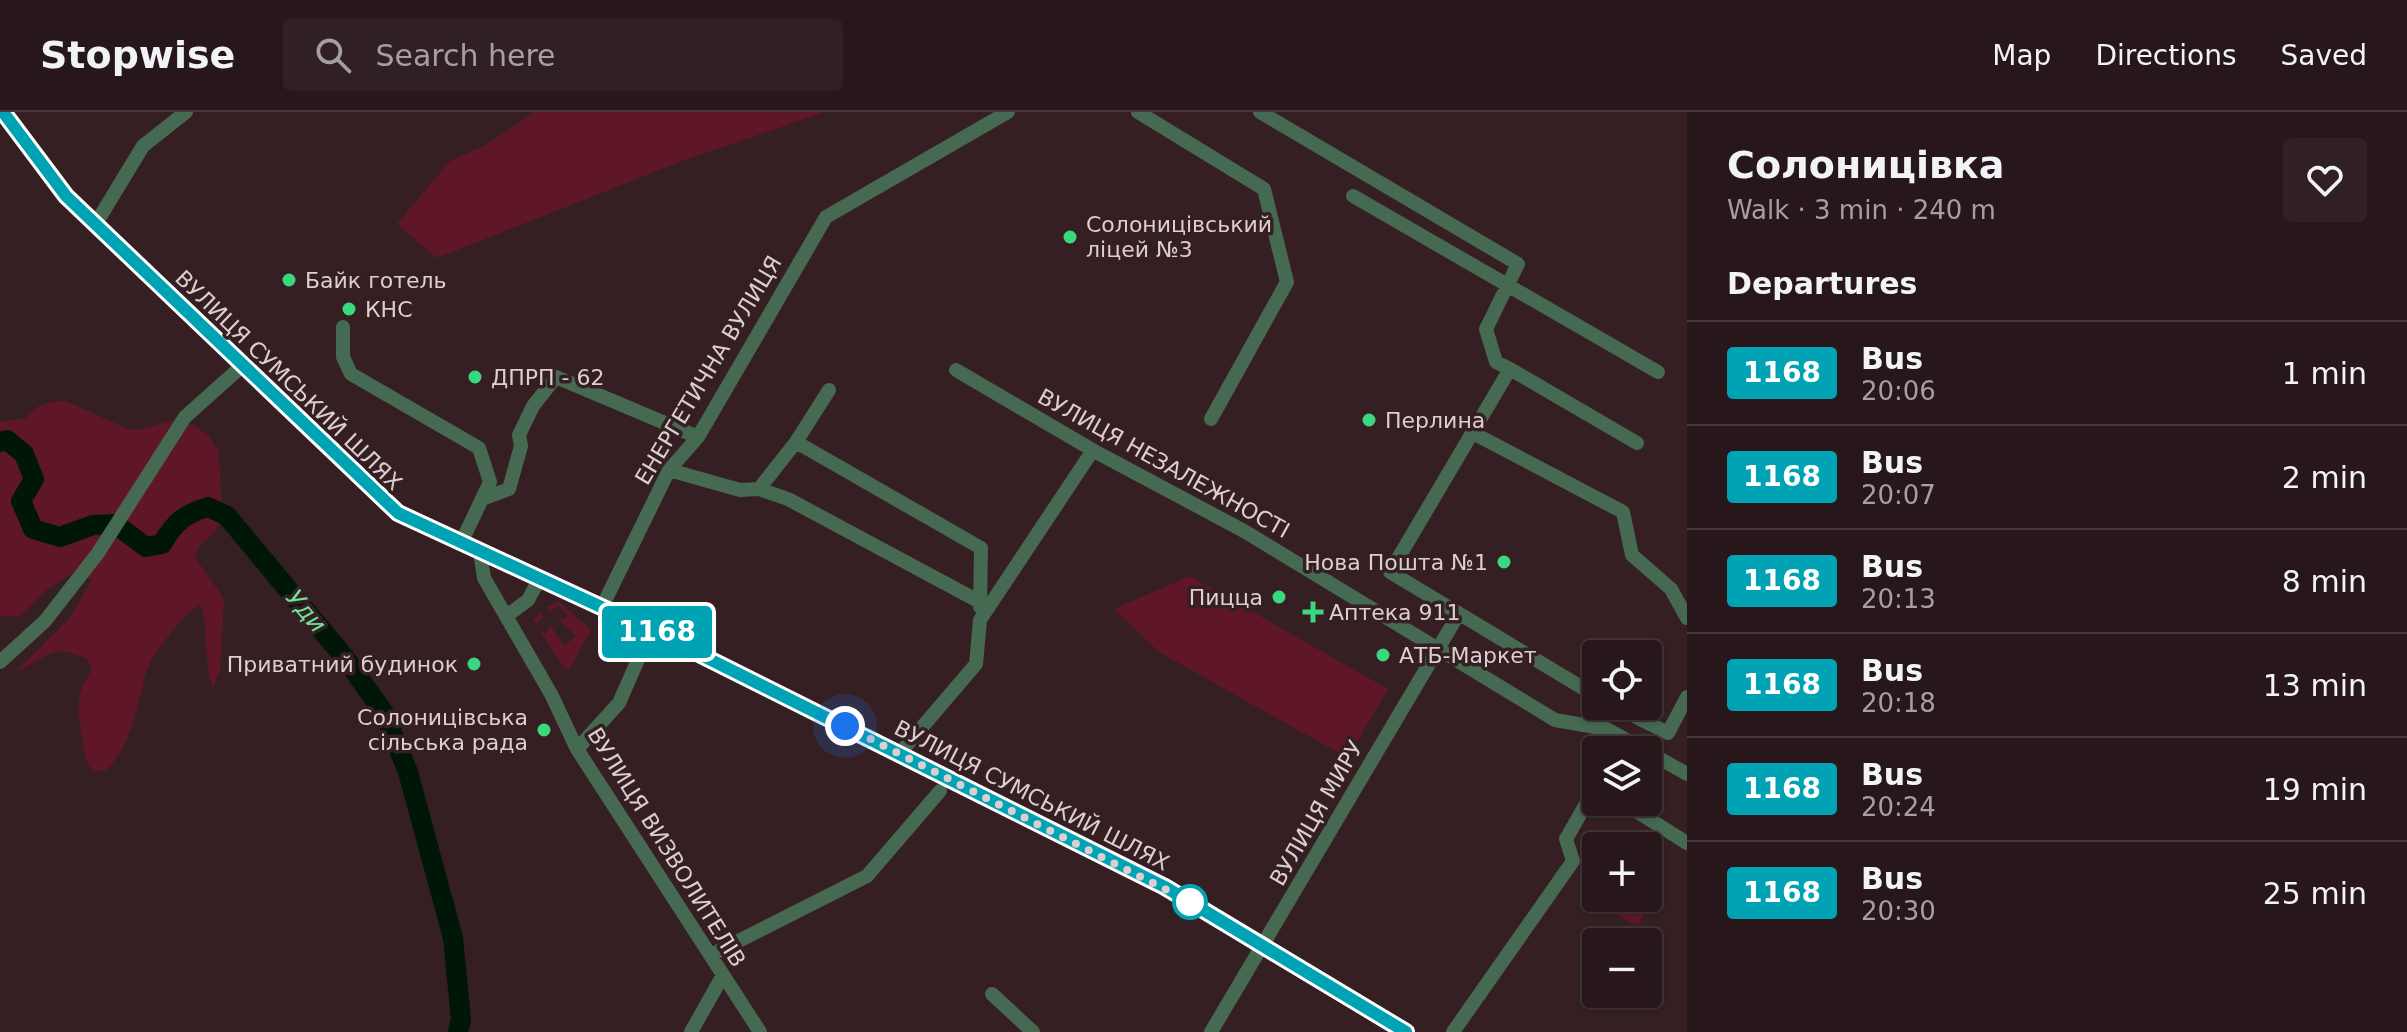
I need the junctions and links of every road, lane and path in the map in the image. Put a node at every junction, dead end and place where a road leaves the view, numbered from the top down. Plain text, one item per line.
1 (3, 112) edge
2 (186, 112) edge
3 (1008, 112) edge
4 (1138, 112) edge
5 (1260, 112) edge
6 (1353, 196) dead end
7 (95, 225) junction
8 (1507, 285) junction
9 (343, 327) dead end
10 (242, 366) junction
11 (1510, 369) junction
12 (956, 370) dead end
13 (1658, 372) dead end
14 (829, 390) dead end
15 (1211, 419) dead end
16 (1473, 433) junction
17 (698, 437) junction
18 (796, 442) junction
19 (1637, 443) dead end
20 (1093, 450) junction
21 (669, 470) junction
22 (759, 489) junction
23 (485, 498) junction
24 (461, 543) junction
25 (480, 552) junction
26 (540, 578) junction
27 (980, 602) junction
28 (602, 607) junction
29 (508, 615) junction
30 (1458, 615) junction
31 (1687, 618) edge
32 (980, 620) junction
33 (651, 630) junction
34 (1438, 650) junction
35 (0, 662) edge
36 (1582, 688) edge
37 (1687, 697) edge
38 (1642, 720) edge
39 (1619, 736) edge
40 (577, 749) junction
41 (900, 753) junction
42 (1662, 760) edge
43 (1687, 774) edge
44 (940, 791) dead end
45 (1582, 811) edge
46 (1644, 816) edge
47 (1687, 843) edge
48 (1264, 946) junction
49 (713, 954) junction
50 (722, 977) junction
51 (992, 994) dead end
52 (691, 1032) edge
53 (760, 1032) edge
54 (1033, 1032) edge
55 (1211, 1032) edge
56 (1406, 1032) edge
57 (1453, 1032) edge

1 - 7 main road, ВУЛИЦЯ СУМСЬКИЙ ШЛЯХ
2 - 7 street
3 - 17 street, ЕНЕРГЕТИЧНА ВУЛИЦЯ
4 - 15 street
5 - 8 street
6 - 8 street
7 - 10 main road, ВУЛИЦЯ СУМСЬКИЙ ШЛЯХ
8 - 11 street
8 - 13 street
9 - 23 street
10 - 24 main road, ВУЛИЦЯ СУМСЬКИЙ ШЛЯХ
10 - 35 street
11 - 16 street
11 - 19 street
12 - 20 street, ВУЛИЦЯ НЕЗАЛЕЖНОСТІ
14 - 18 street
16 - 30 street
16 - 31 street
17 - 21 street, ЕНЕРГЕТИЧНА ВУЛИЦЯ
17 - 23 street
18 - 22 street
18 - 27 street
20 - 32 street
20 - 34 street, ВУЛИЦЯ НЕЗАЛЕЖНОСТІ
21 - 22 street
21 - 28 street, ЕНЕРГЕТИЧНА ВУЛИЦЯ
22 - 27 street
23 - 24 street
24 - 25 main road, ВУЛИЦЯ СУМСЬКИЙ ШЛЯХ
25 - 26 main road, ВУЛИЦЯ СУМСЬКИЙ ШЛЯХ
25 - 29 street, ВУЛИЦЯ ВИЗВОЛИТЕЛІВ
26 - 28 main road, ВУЛИЦЯ СУМСЬКИЙ ШЛЯХ
26 - 29 street
27 - 32 street
28 - 33 main road, ВУЛИЦЯ СУМСЬКИЙ ШЛЯХ
29 - 40 street, ВУЛИЦЯ ВИЗВОЛИТЕЛІВ
30 - 34 street, ВУЛИЦЯ МИРУ
30 - 36 street
32 - 41 street
33 - 40 street
33 - 41 main road, ВУЛИЦЯ СУМСЬКИЙ ШЛЯХ
34 - 39 street, ВУЛИЦЯ НЕЗАЛЕЖНОСТІ
34 - 48 street, ВУЛИЦЯ МИРУ
37 - 38 street
40 - 49 street, ВУЛИЦЯ ВИЗВОЛИТЕЛІВ
41 - 48 main road, ВУЛИЦЯ СУМСЬКИЙ ШЛЯХ
42 - 43 street, ВУЛИЦЯ НЕЗАЛЕЖНОСТІ
44 - 49 street
45 - 57 street
46 - 47 street
48 - 55 street, ВУЛИЦЯ МИРУ
48 - 56 main road, ВУЛИЦЯ СУМСЬКИЙ ШЛЯХ
49 - 50 street, ВУЛИЦЯ ВИЗВОЛИТЕЛІВ
50 - 52 street
50 - 53 street, ВУЛИЦЯ ВИЗВОЛИТЕЛІВ
51 - 54 street

